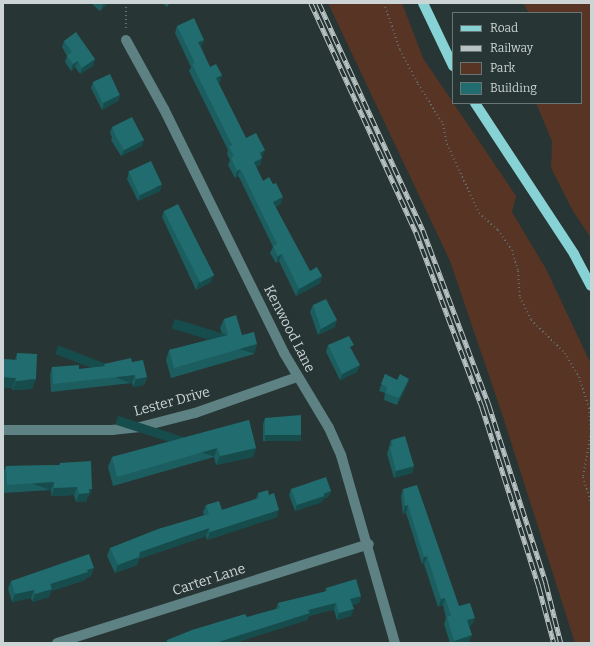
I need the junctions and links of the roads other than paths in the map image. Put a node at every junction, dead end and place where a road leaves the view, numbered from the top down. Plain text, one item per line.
1 (423, 3) edge
2 (126, 40) road end
3 (452, 64) edge
4 (476, 104) edge
5 (591, 286) edge
6 (297, 377) junction
7 (3, 430) edge
8 (369, 544) junction
9 (57, 643) edge
10 (395, 643) edge

1 - 3 main road
2 - 6 street, Kenwood Lane
4 - 5 main road
6 - 7 street, Lester Drive
6 - 8 street, Kenwood Lane
8 - 9 street, Carter Lane
8 - 10 street, Kenwood Lane

